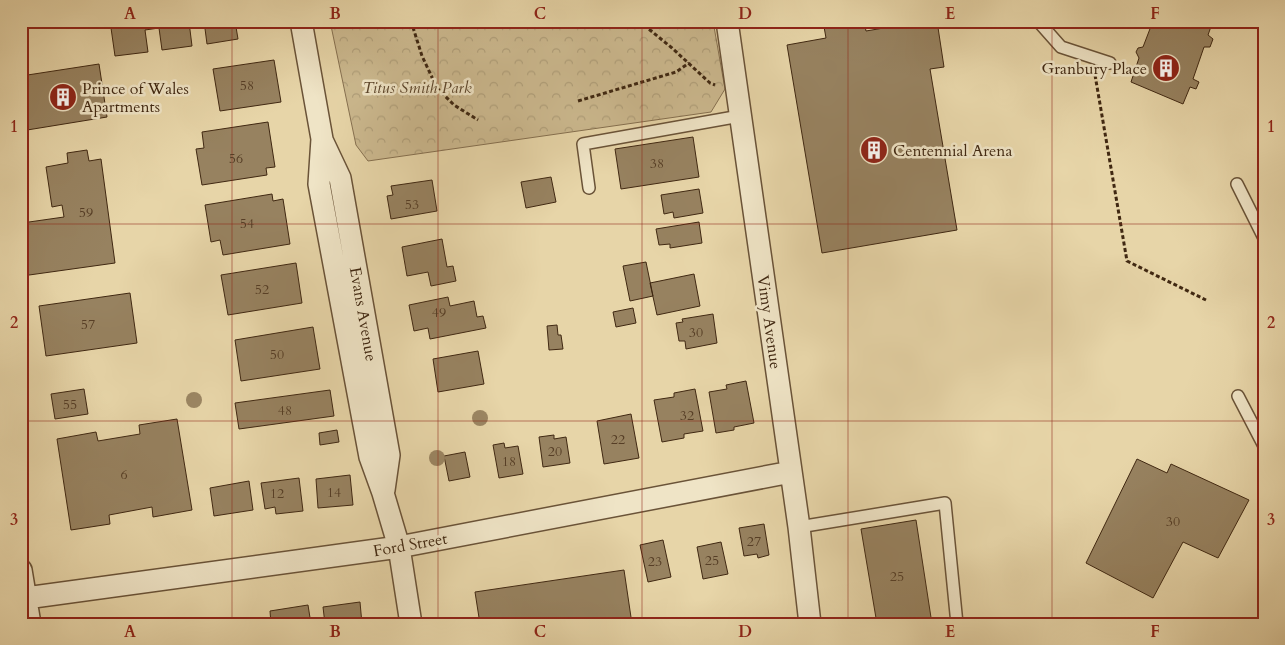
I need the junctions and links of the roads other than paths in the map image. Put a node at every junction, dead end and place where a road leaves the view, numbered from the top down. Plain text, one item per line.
1 (301, 21) edge
2 (727, 21) edge
3 (1038, 21) edge
4 (1110, 63) dead end
5 (740, 116) junction
6 (1237, 184) dead end
7 (589, 188) dead end
8 (1264, 238) edge
9 (1238, 396) dead end
10 (1264, 446) edge
11 (791, 472) junction
12 (799, 527) junction
13 (399, 547) junction
14 (21, 570) edge
15 (26, 598) junction
16 (30, 624) edge
17 (411, 624) edge
18 (810, 624) edge
19 (956, 624) edge

1 - 13 street, Evans Avenue
2 - 5 street, Vimy Avenue
3 - 4 lane
5 - 7 lane
5 - 11 street, Vimy Avenue
6 - 8 lane
9 - 10 lane
11 - 12 street, Vimy Avenue
11 - 13 street, Ford Street
12 - 18 street, Vimy Avenue
12 - 19 lane
13 - 15 street, Ford Street
13 - 17 street, Evans Avenue
14 - 15 street
15 - 16 street

